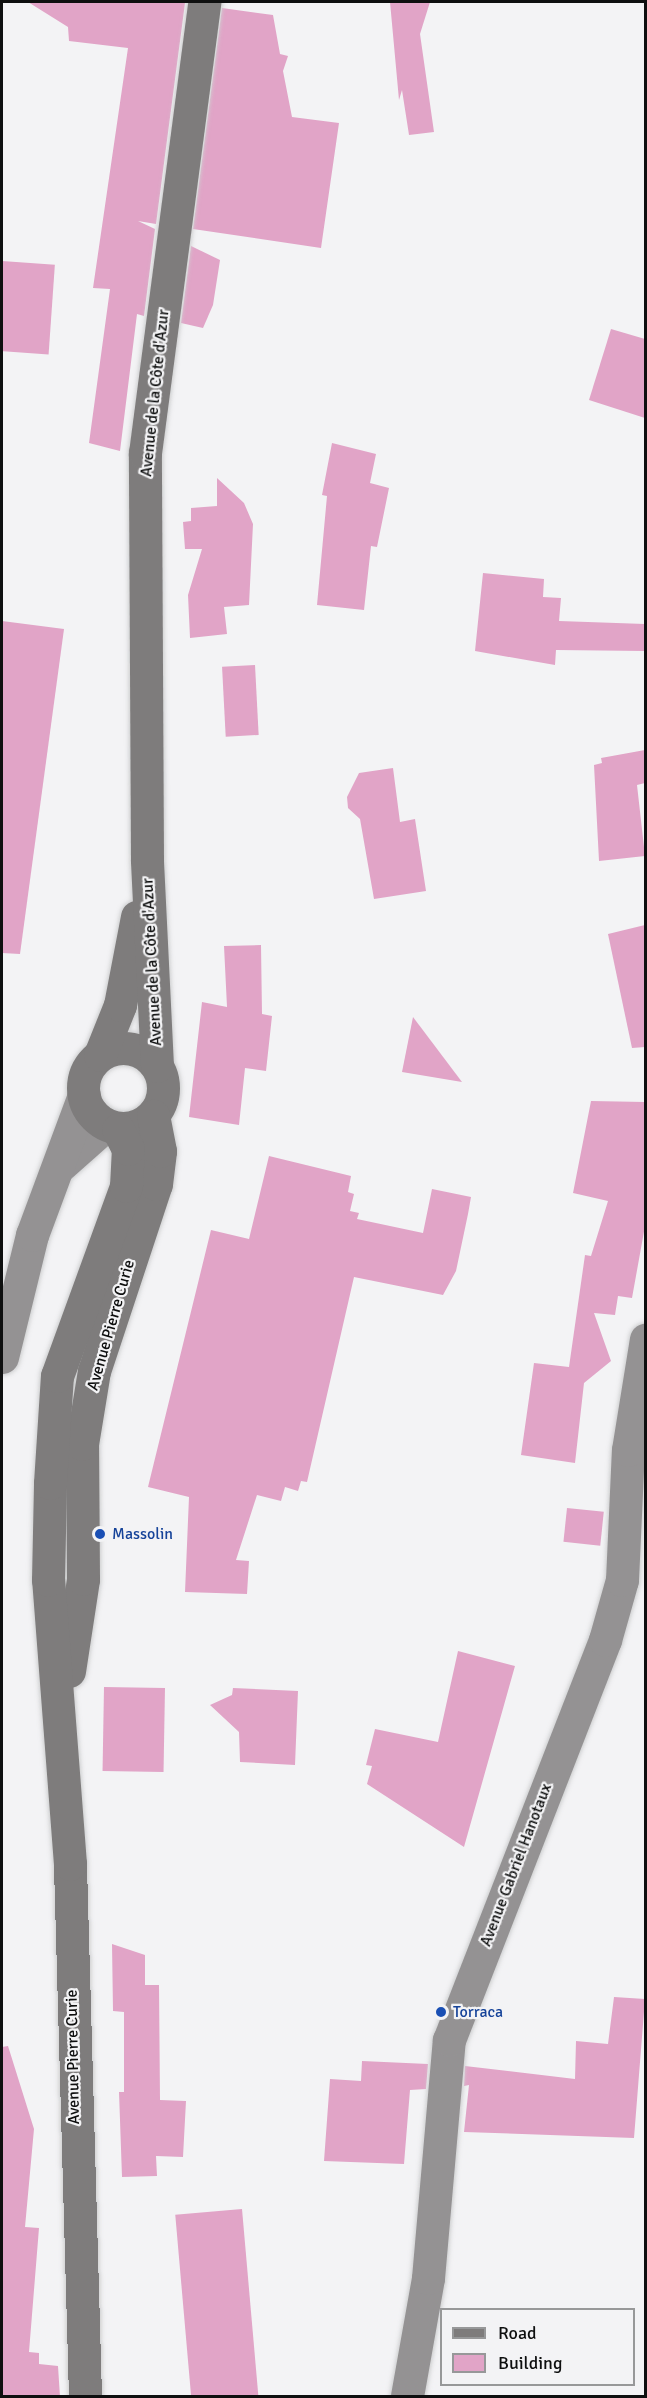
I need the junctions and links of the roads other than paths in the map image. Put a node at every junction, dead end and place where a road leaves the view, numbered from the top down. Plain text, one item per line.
1 (204, 2) edge
2 (147, 859) junction
3 (100, 1055) junction
4 (157, 1066) junction
5 (84, 1095) junction
6 (153, 1116) junction
7 (112, 1127) junction
8 (61, 1165) junction
9 (645, 1339) edge
10 (2, 1357) edge
11 (62, 1717) junction
12 (85, 2397) edge
13 (407, 2397) edge

1 - 2 main road, Avenue de la Côte d'Azur
2 - 3 main road, Avenue de la Côte d'Azur
2 - 4 main road, Avenue de la Côte d'Azur
3 - 4 main road
3 - 5 main road
4 - 6 main road
5 - 7 main road
5 - 8 main road
6 - 7 main road
6 - 11 main road, Avenue Pierre Curie
7 - 8 main road
7 - 11 main road, Avenue Pierre Curie
8 - 10 main road
9 - 13 main road, Avenue Gabriel Hanotaux
11 - 12 main road, Avenue Pierre Curie

